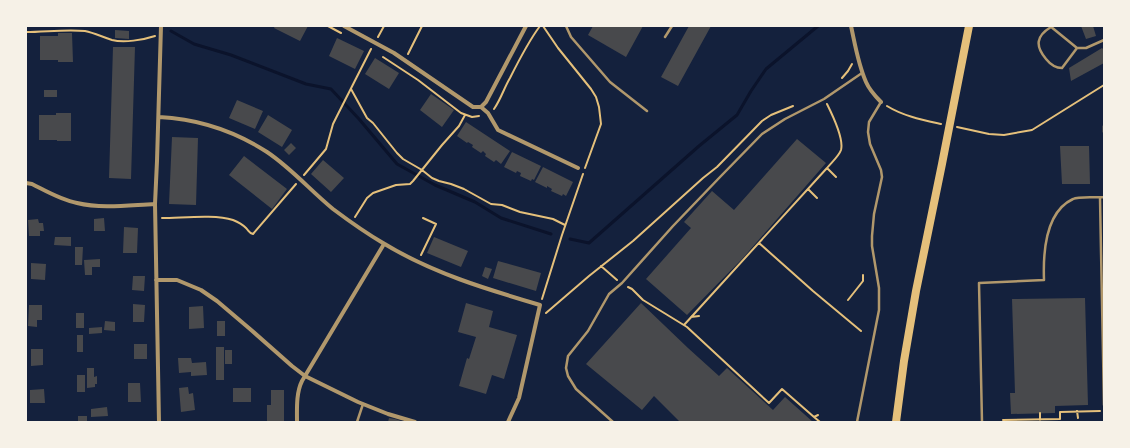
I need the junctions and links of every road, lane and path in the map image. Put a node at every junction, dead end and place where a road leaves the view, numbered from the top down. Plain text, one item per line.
1 (161, 26) edge
2 (328, 26) edge
3 (344, 26) edge
4 (384, 26) edge
5 (422, 26) edge
6 (526, 26) edge
7 (543, 26) edge
8 (566, 26) edge
9 (672, 26) edge
10 (851, 26) edge
11 (969, 26) edge
12 (1050, 27) edge
13 (26, 32) edge
14 (161, 34) junction
15 (345, 36) dead end
16 (666, 37) dead end
17 (1104, 40) edge
18 (375, 42) junction
19 (365, 46) dead end
20 (1076, 48) junction
21 (372, 49) junction
22 (404, 60) junction
23 (852, 65) dead end
24 (862, 73) junction
25 (841, 79) dead end
26 (1104, 85) edge
27 (351, 89) junction
28 (824, 99) junction
29 (881, 102) junction
30 (799, 104) dead end
31 (481, 107) junction
32 (647, 111) dead end
33 (159, 117) junction
34 (922, 120) dead end
35 (1104, 126) edge
36 (979, 132) dead end
37 (1104, 132) edge
38 (578, 168) dead end
39 (827, 168) junction
40 (421, 172) junction
41 (836, 178) dead end
42 (300, 180) junction
43 (26, 183) edge
44 (807, 189) junction
45 (1104, 197) edge
46 (817, 198) dead end
47 (1100, 198) junction
48 (155, 204) junction
49 (790, 208) junction
50 (792, 212) dead end
51 (162, 218) dead end
52 (423, 218) dead end
53 (351, 222) junction
54 (565, 224) junction
55 (768, 232) junction
56 (773, 234) dead end
57 (759, 243) junction
58 (384, 244) junction
59 (751, 251) junction
60 (753, 256) dead end
61 (418, 262) junction
62 (601, 266) junction
63 (731, 273) junction
64 (734, 275) dead end
65 (862, 275) dead end
66 (156, 280) junction
67 (622, 283) junction
68 (713, 292) junction
69 (717, 296) dead end
70 (848, 300) dead end
71 (540, 305) junction
72 (699, 316) dead end
73 (691, 317) junction
74 (537, 318) junction
75 (684, 325) junction
76 (861, 331) dead end
77 (305, 376) junction
78 (364, 404) junction
79 (1104, 405) edge
80 (1077, 411) junction
81 (1104, 411) edge
82 (1040, 413) dead end
83 (818, 416) dead end
84 (814, 417) junction
85 (1078, 418) dead end
86 (1003, 420) dead end
87 (1040, 421) edge
88 (159, 422) edge
89 (297, 422) edge
90 (357, 422) edge
91 (415, 422) edge
92 (508, 422) edge
93 (613, 422) edge
94 (820, 422) edge
95 (857, 422) edge
96 (896, 422) edge
97 (982, 422) edge

1 - 14 street
2 - 15 path
3 - 18 street
4 - 18 path
5 - 22 path
6 - 31 street
7 - 54 path
8 - 32 lane
9 - 16 lane
10 - 24 street
11 - 96 highway
12 - 20 lane
12 - 20 lane
13 - 14 path
14 - 33 street
17 - 20 lane
18 - 21 path
18 - 22 street
19 - 21 path
21 - 27 path
21 - 40 path
22 - 31 street
23 - 25 path
24 - 28 lane
24 - 29 street
26 - 36 path
27 - 40 path
27 - 42 path
28 - 39 path
28 - 67 lane
29 - 34 path
29 - 95 lane
30 - 62 path
31 - 38 street
33 - 42 street
33 - 48 street
35 - 37 lane
39 - 41 path
39 - 44 path
40 - 53 path
40 - 54 path
42 - 51 path
42 - 53 street
43 - 48 street
44 - 46 path
44 - 49 path
45 - 47 lane
47 - 79 lane
47 - 97 lane
48 - 66 street
49 - 50 path
49 - 55 path
52 - 61 path
53 - 58 street
54 - 71 path
55 - 56 path
55 - 57 path
57 - 59 path
57 - 76 path
58 - 61 street
58 - 77 street
59 - 60 path
59 - 63 path
61 - 71 street
62 - 67 path
62 - 74 path
63 - 64 path
63 - 68 path
65 - 70 path
66 - 77 street
66 - 88 street
67 - 75 path
67 - 93 lane
68 - 69 path
68 - 73 path
71 - 74 street
72 - 73 path
73 - 75 path
74 - 92 street
75 - 84 path
77 - 78 street
77 - 89 street
78 - 90 lane
78 - 91 street
80 - 81 path
80 - 85 path
80 - 87 path
82 - 87 path
83 - 84 path
84 - 94 path
86 - 87 path

